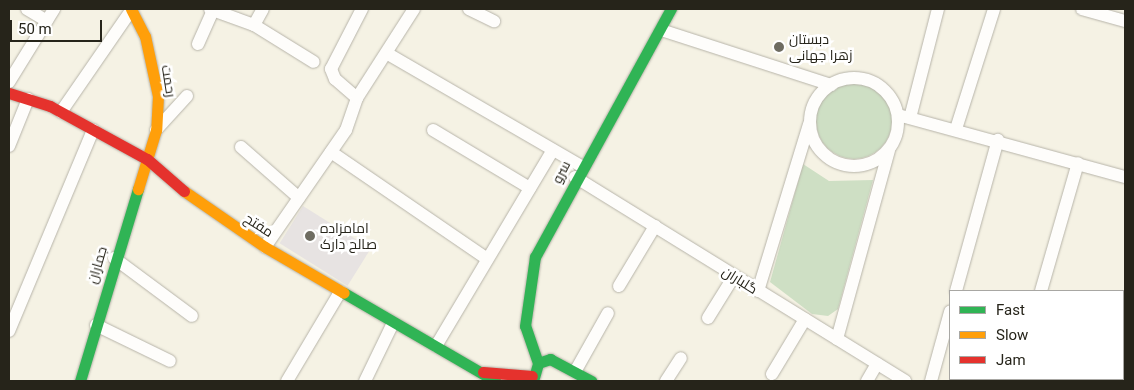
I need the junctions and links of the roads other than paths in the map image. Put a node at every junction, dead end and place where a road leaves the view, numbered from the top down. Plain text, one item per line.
1 (27, 9) edge
2 (54, 9) edge
3 (132, 9) edge
4 (211, 9) edge
5 (263, 9) edge
6 (362, 9) edge
7 (414, 9) edge
8 (469, 9) edge
9 (672, 9) edge
10 (938, 9) edge
11 (994, 9) edge
12 (1082, 9) edge
13 (47, 21) junction
14 (494, 21) dead end
15 (1125, 21) edge
16 (254, 25) junction
17 (661, 30) junction
18 (198, 44) dead end
19 (388, 54) junction
20 (314, 62) dead end
21 (9, 82) edge
22 (831, 85) junction
23 (9, 92) edge
24 (187, 96) dead end
25 (358, 98) junction
26 (28, 99) junction
27 (61, 112) junction
28 (904, 116) junction
29 (810, 120) junction
30 (956, 129) junction
31 (93, 130) junction
32 (156, 130) junction
33 (434, 130) dead end
34 (998, 140) junction
35 (9, 146) edge
36 (241, 147) dead end
37 (552, 150) junction
38 (889, 150) junction
39 (331, 152) junction
40 (147, 159) junction
41 (1078, 163) junction
42 (578, 172) junction
43 (1125, 177) edge
44 (530, 188) junction
45 (299, 198) junction
46 (654, 226) junction
47 (265, 247) junction
48 (114, 258) junction
49 (487, 259) junction
50 (734, 276) junction
51 (619, 286) dead end
52 (956, 290) edge
53 (1041, 290) edge
54 (340, 292) junction
55 (758, 292) junction
56 (608, 313) dead end
57 (192, 316) dead end
58 (949, 316) edge
59 (708, 318) dead end
60 (805, 319) junction
61 (393, 323) junction
62 (96, 325) junction
63 (9, 331) edge
64 (837, 339) junction
65 (436, 346) junction
66 (680, 358) dead end
67 (170, 361) dead end
68 (538, 363) junction
69 (877, 364) junction
70 (576, 370) junction
71 (772, 374) dead end
72 (477, 376) edge
73 (532, 378) edge
74 (83, 380) edge
75 (287, 381) edge
76 (365, 381) edge
77 (495, 381) edge
78 (591, 381) edge
79 (666, 381) edge
80 (867, 381) edge
81 (905, 381) edge
82 (931, 381) edge

1 - 13 street
2 - 13 street
3 - 27 street
3 - 32 street, رحمت
4 - 16 street
4 - 18 street
5 - 16 street
6 - 25 street
7 - 19 street
8 - 14 street
9 - 17 street, سرو
10 - 28 street
11 - 30 street
12 - 15 street
13 - 21 street
16 - 20 street
17 - 22 street
17 - 42 street, سرو
19 - 25 street
19 - 37 street, گلباران
22 - 28 street
22 - 29 street
23 - 26 street, مفتح
24 - 32 street
25 - 39 street
26 - 27 street, مفتح
26 - 35 street
27 - 31 street, مفتح
28 - 30 street
28 - 38 street
29 - 38 street
29 - 55 street
30 - 34 street
31 - 40 street, مفتح
31 - 63 street
32 - 40 street, رحمت
33 - 44 street
34 - 41 street
34 - 52 street
36 - 45 street
37 - 42 street, گلباران
37 - 44 street
38 - 64 street
39 - 45 street
39 - 49 street
40 - 47 street, مفتح
40 - 48 street, جماران
41 - 43 street
41 - 53 street
42 - 46 street, گلباران
42 - 68 street, سرو
44 - 49 street
45 - 47 street
46 - 50 street, گلباران
46 - 51 street
47 - 54 street, مفتح
48 - 57 street
48 - 62 street, جماران
49 - 65 street
50 - 55 street, گلباران
50 - 59 street
54 - 61 street, مفتح
54 - 75 street
55 - 60 street, گلباران
56 - 70 street
58 - 82 street
60 - 64 street, گلباران
60 - 71 street
61 - 65 street, مفتح
61 - 76 street
62 - 67 street
62 - 74 street, جماران
64 - 69 street, گلباران
65 - 72 street, مفتح
66 - 79 street
68 - 70 street
68 - 73 street
69 - 80 street
69 - 81 street, گلباران
70 - 78 street
72 - 73 street
72 - 77 street, مفتح

